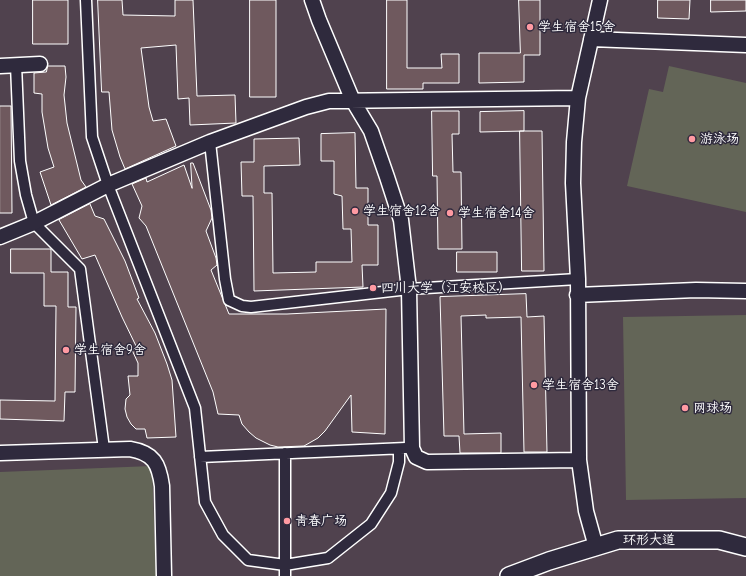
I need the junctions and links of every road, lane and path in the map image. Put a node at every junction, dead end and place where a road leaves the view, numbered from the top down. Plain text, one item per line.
1 (86, 0) edge
2 (312, 0) edge
3 (600, 0) edge
4 (592, 39) junction
5 (746, 45) edge
6 (40, 64) dead end
7 (16, 65) junction
8 (0, 66) edge
9 (578, 98) junction
10 (353, 101) junction
11 (210, 142) junction
12 (108, 185) junction
13 (34, 223) junction
14 (0, 237) edge
15 (578, 279) junction
16 (409, 289) junction
17 (746, 291) edge
18 (578, 295) junction
19 (406, 448) junction
20 (104, 449) junction
21 (285, 453) junction
22 (0, 454) edge
23 (200, 457) junction
24 (579, 460) junction
25 (596, 547) junction
26 (746, 547) edge
27 (285, 565) junction
28 (164, 576) edge
29 (286, 576) edge
30 (509, 576) edge

1 - 12 street
2 - 10 street
3 - 4 street
4 - 5 street
4 - 9 street
6 - 7 street
7 - 8 street
7 - 13 street
9 - 10 street
9 - 15 street
10 - 11 street
10 - 16 street
11 - 12 street
11 - 16 street
12 - 13 street
12 - 23 street
13 - 14 street
13 - 20 street
15 - 16 street
15 - 18 street
16 - 19 street
17 - 18 street
18 - 24 street
19 - 21 street
19 - 24 street
19 - 27 street
20 - 22 street
20 - 28 street
21 - 23 street
21 - 27 street
23 - 27 street
24 - 25 street
25 - 26 street, 环形大道
25 - 30 street, 环形大道
27 - 29 street

